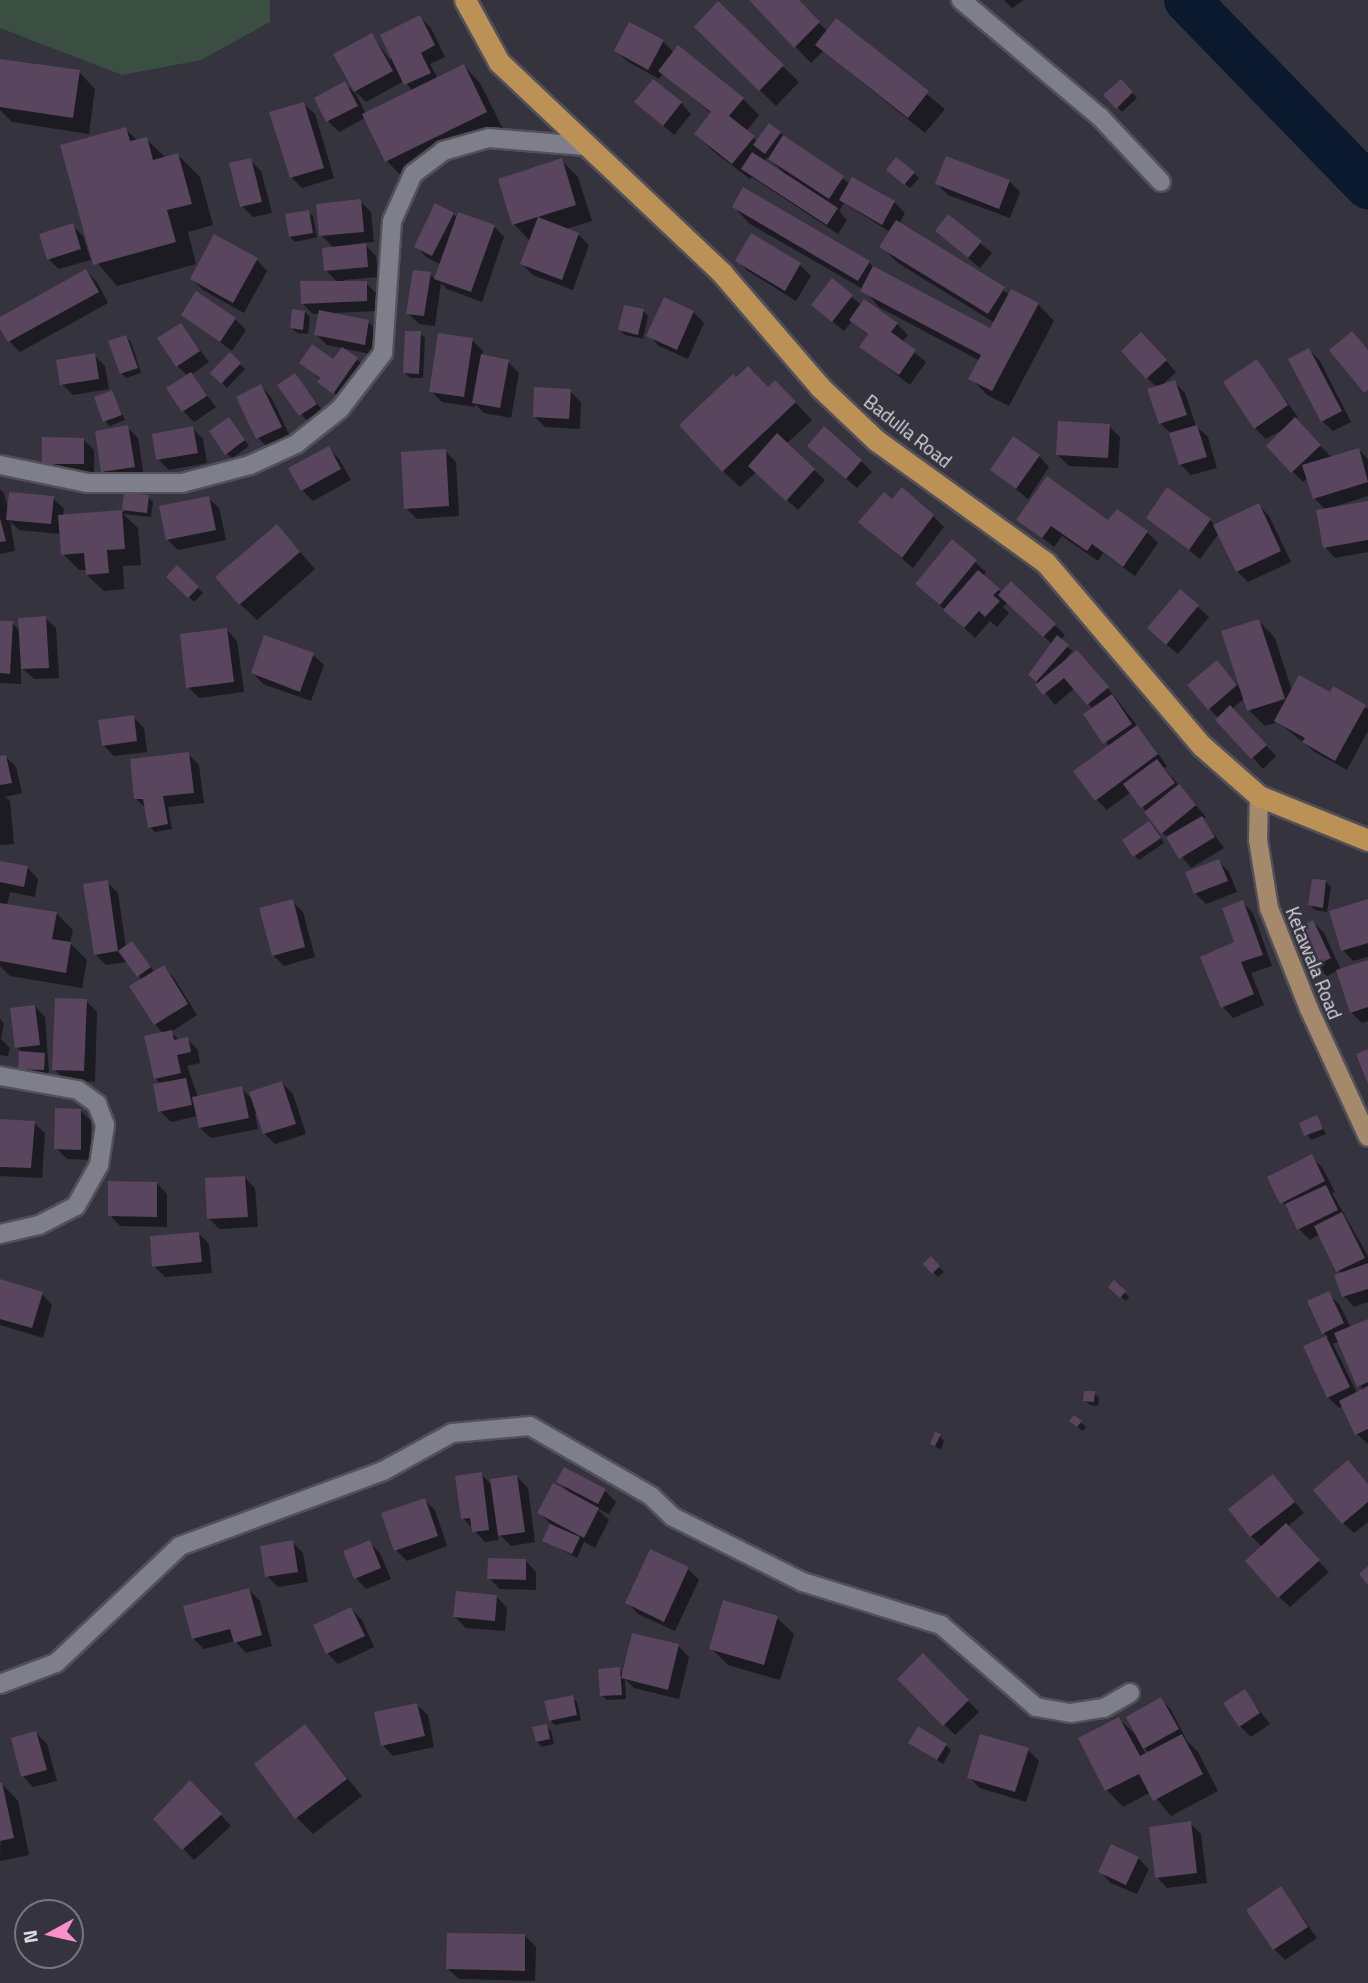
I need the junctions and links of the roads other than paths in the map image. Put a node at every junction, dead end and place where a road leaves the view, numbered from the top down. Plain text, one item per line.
1 (465, 0) edge
2 (961, 0) edge
3 (585, 146) junction
4 (1161, 182) dead end
5 (0, 466) edge
6 (1259, 796) junction
7 (1368, 840) edge
8 (0, 1076) edge
9 (1368, 1137) edge
10 (0, 1234) edge
11 (0, 1684) edge
12 (1130, 1693) dead end

1 - 3 highway, Badulla Road
2 - 4 street
3 - 5 street
3 - 6 highway, Badulla Road
6 - 7 highway, Badulla Road
6 - 9 main road, Ketawala Road
8 - 10 street
11 - 12 street

